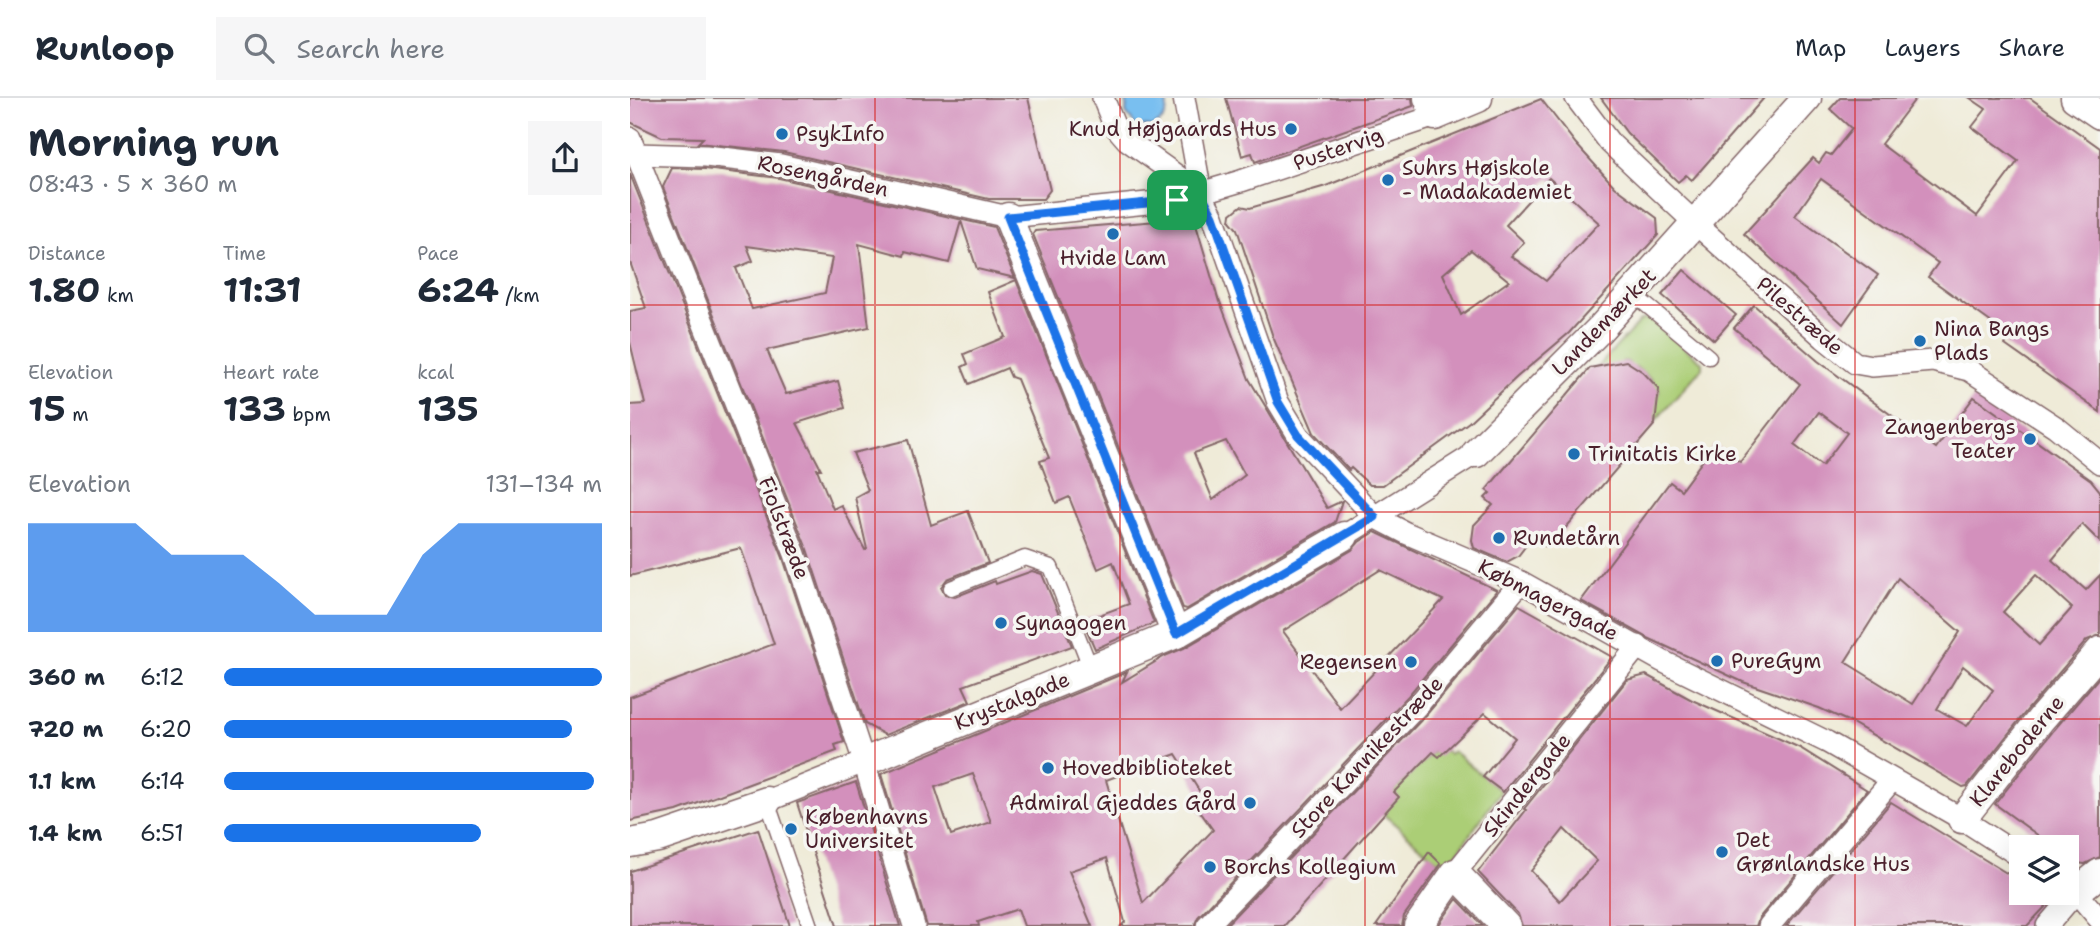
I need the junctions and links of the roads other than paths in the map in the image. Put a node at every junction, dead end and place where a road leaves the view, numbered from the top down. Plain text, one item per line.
1 (1103, 98) edge
2 (1184, 98) edge
3 (1478, 98) edge
4 (1576, 98) edge
5 (1807, 98) edge
6 (2075, 98) edge
7 (1432, 107) edge
8 (2100, 116) edge
9 (633, 146) edge
10 (1201, 193) junction
11 (1008, 217) junction
12 (1696, 224) junction
13 (1633, 294) junction
14 (1709, 357) dead end
15 (1476, 453) joint
16 (2100, 463) edge
17 (1375, 517) junction
18 (1344, 536) joint
19 (1521, 582) junction
20 (951, 588) dead end
21 (1176, 634) junction
22 (1639, 646) junction
23 (2100, 651) edge
24 (1091, 669) junction
25 (864, 762) junction
26 (1892, 780) junction
27 (767, 801) junction
28 (1962, 819) junction
29 (630, 843) edge
30 (2009, 849) edge
31 (1455, 873) junction
32 (2100, 873) edge
33 (2079, 885) edge
34 (2079, 898) edge
35 (2061, 905) edge
36 (2100, 920) edge
37 (810, 926) edge
38 (914, 926) edge
39 (1207, 926) edge
40 (1418, 926) edge
41 (1506, 926) edge
42 (1769, 926) edge
43 (2047, 926) edge

1 - 10 street
2 - 10 street
3 - 7 street
4 - 12 street, Pilestræde
5 - 12 street, Landemærket
6 - 8 street
7 - 10 street, Pustervig
9 - 11 street, Rosengården
9 - 25 street, Fiolstræde
10 - 11 street, Rosengården
10 - 17 street, Købmagergade
11 - 21 street
12 - 13 street, Landemærket
12 - 16 street, Pilestræde
13 - 14 lane
13 - 15 street, Landemærket
15 - 17 street, Landemærket
17 - 18 street, Krystalgade
17 - 19 street, Købmagergade
18 - 21 street, Krystalgade
19 - 22 street, Købmagergade
19 - 39 street, Store Kannikestræde
20 - 24 lane
21 - 24 street, Krystalgade
22 - 26 street, Købmagergade
22 - 31 street, Skindergade
23 - 28 street, Klareboderne
24 - 25 street, Krystalgade
25 - 27 street, Krystalgade
25 - 38 street, Fiolstræde
26 - 28 street, Købmagergade
26 - 42 street
27 - 29 street, Krystalgade
27 - 37 lane
28 - 30 street, Købmagergade
31 - 40 street, Skindergade
31 - 41 street
32 - 33 street
34 - 36 street
35 - 43 street

